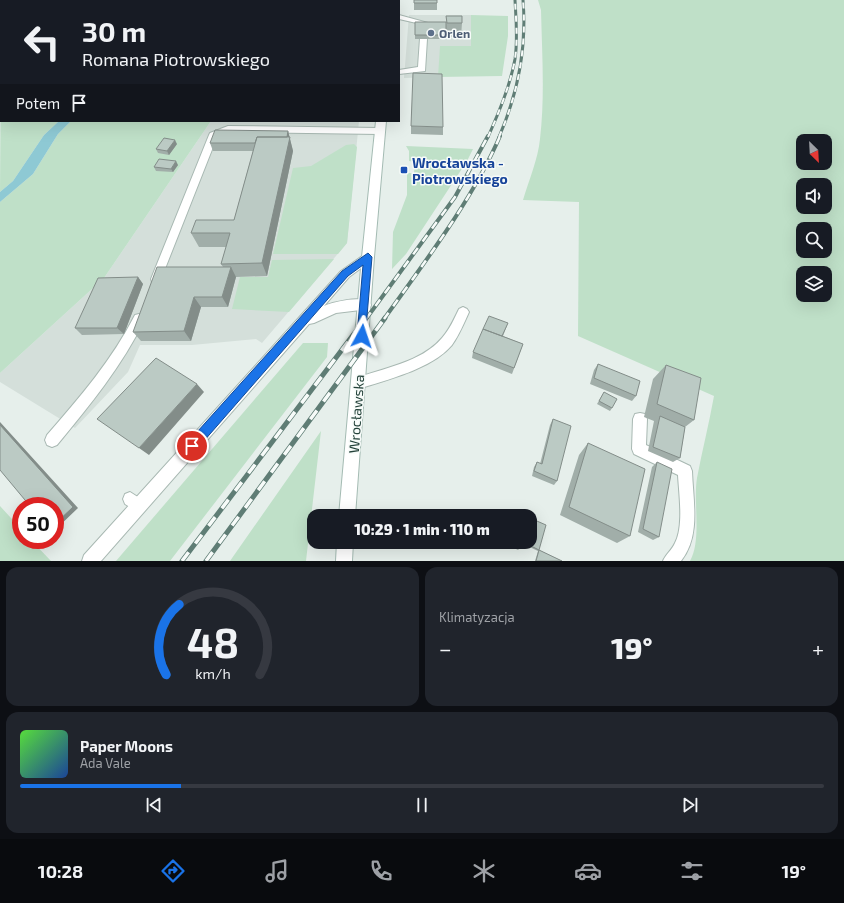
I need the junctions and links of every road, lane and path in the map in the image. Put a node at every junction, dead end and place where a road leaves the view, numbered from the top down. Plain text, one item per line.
1 (400, 17) edge
2 (400, 72) edge
3 (349, 126) edge
4 (381, 126) edge
5 (368, 257) junction
6 (152, 287) edge
7 (365, 305) junction
8 (143, 308) edge
9 (463, 312) dead end
10 (297, 328) junction
11 (358, 383) junction
12 (640, 419) dead end
13 (52, 440) dead end
14 (348, 509) edge
15 (345, 549) edge
16 (90, 561) edge
17 (344, 561) edge
18 (672, 561) edge

1 - 2 lane
3 - 4 lane
3 - 6 lane
4 - 5 main road, Wrocławska
5 - 7 main road, Wrocławska
5 - 10 main road
7 - 10 main road
7 - 11 main road, Wrocławska
8 - 13 lane
9 - 11 lane
10 - 16 main road
11 - 14 main road, Wrocławska
12 - 18 lane
15 - 17 main road

